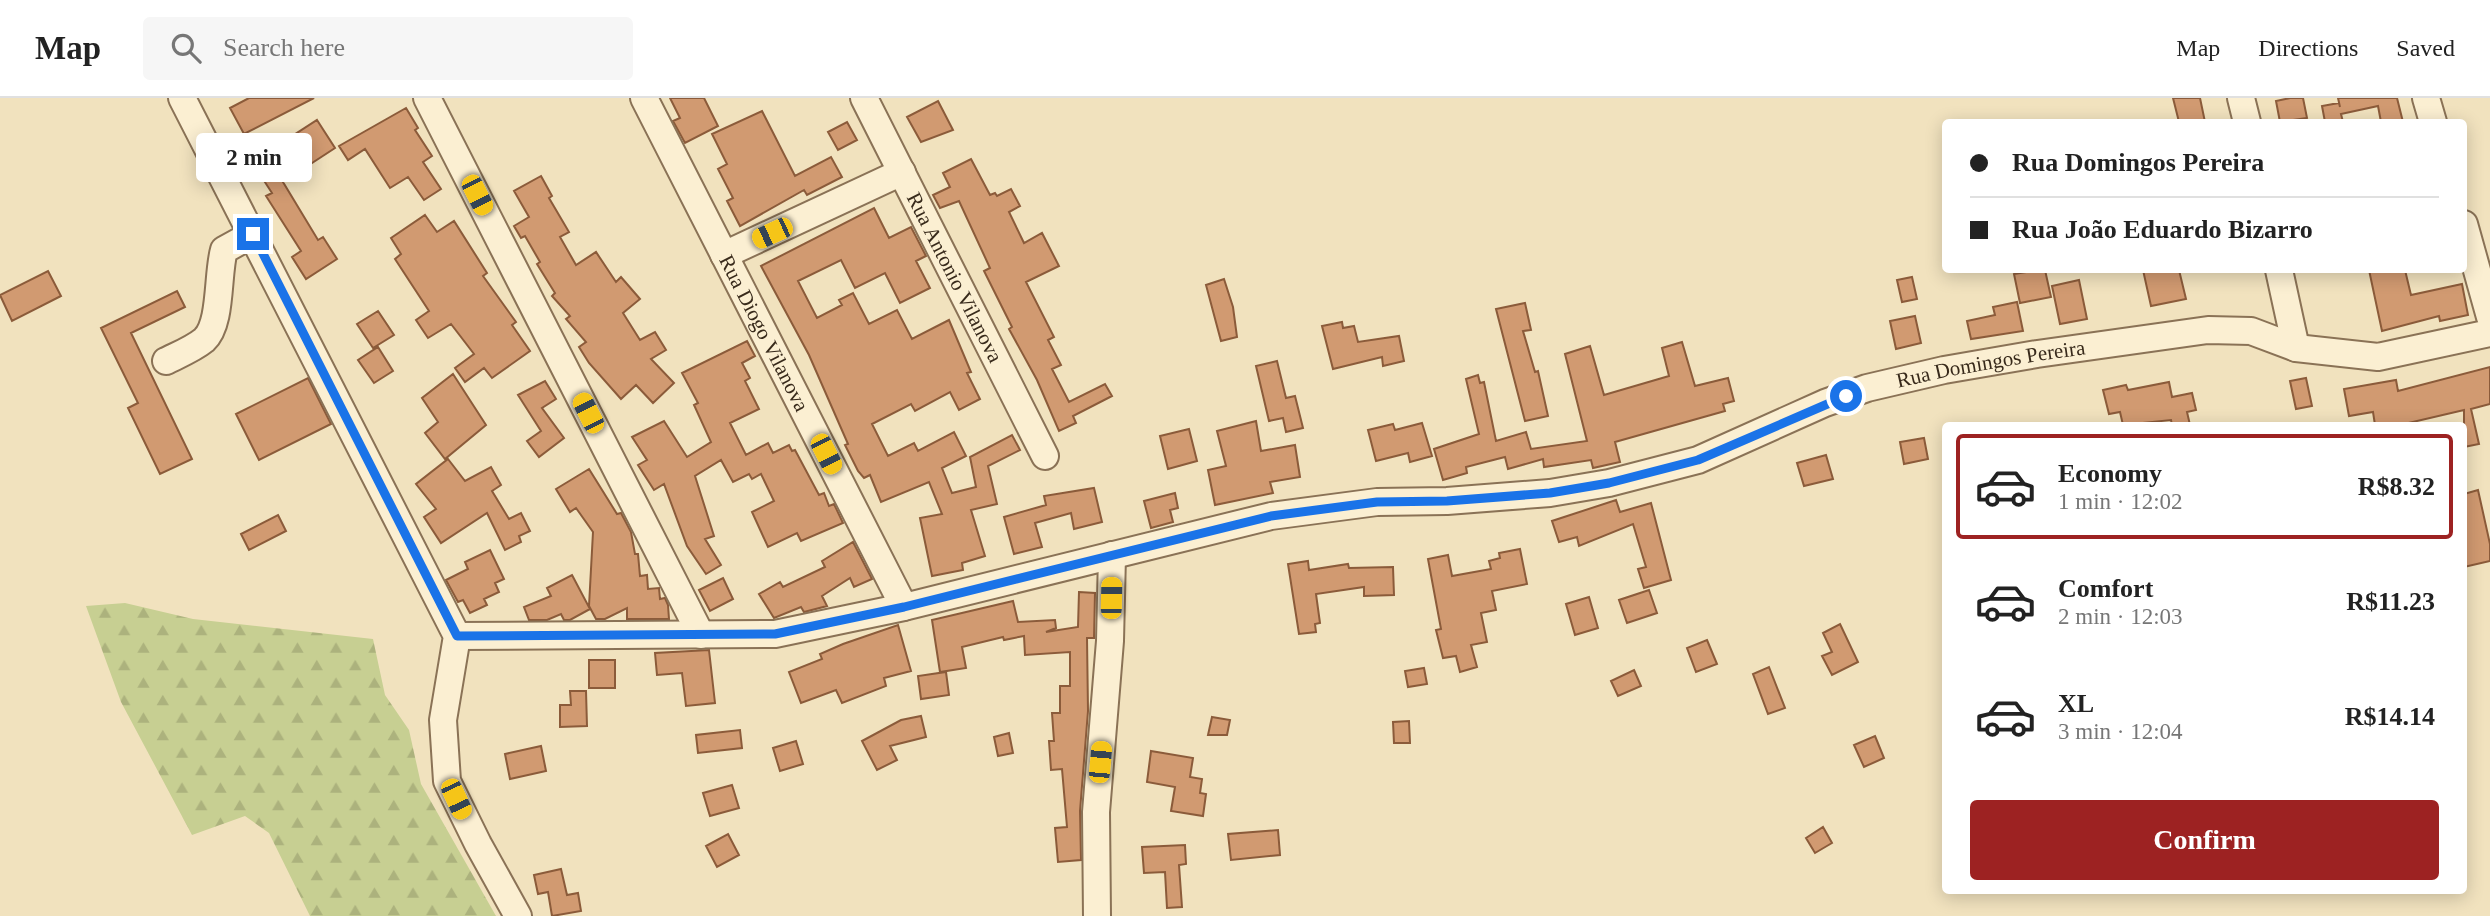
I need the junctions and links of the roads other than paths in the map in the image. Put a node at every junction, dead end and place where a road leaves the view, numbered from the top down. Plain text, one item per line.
1 (427, 98) edge
2 (644, 98) edge
3 (863, 98) edge
4 (2241, 98) edge
5 (2426, 98) edge
6 (191, 101) edge
7 (2246, 119) edge
8 (2432, 119) edge
9 (902, 172) junction
10 (253, 234) junction
11 (2467, 235) edge
12 (724, 256) junction
13 (2280, 273) edge
14 (2490, 317) edge
15 (2490, 333) edge
16 (2297, 348) junction
17 (166, 361) dead end
18 (1045, 456) dead end
19 (1112, 555) junction
20 (904, 607) junction
21 (701, 635) junction
22 (457, 636) junction
23 (518, 916) edge
24 (1097, 916) edge

1 - 21 street
2 - 12 street, Rua Diogo Vilanova
3 - 9 street, Rua Antonio Vilanova
4 - 7 street
5 - 8 street
6 - 10 street
9 - 12 street
9 - 18 street, Rua Antonio Vilanova
10 - 17 street
10 - 22 street
11 - 14 street
12 - 20 street, Rua Diogo Vilanova
13 - 16 street
15 - 16 street, Rua Domingos Pereira
16 - 19 street, Rua Domingos Pereira
19 - 20 street, Rua Domingos Pereira
19 - 24 street
20 - 21 street, Rua Domingos Pereira
21 - 22 street, Rua Domingos Pereira
22 - 23 street

